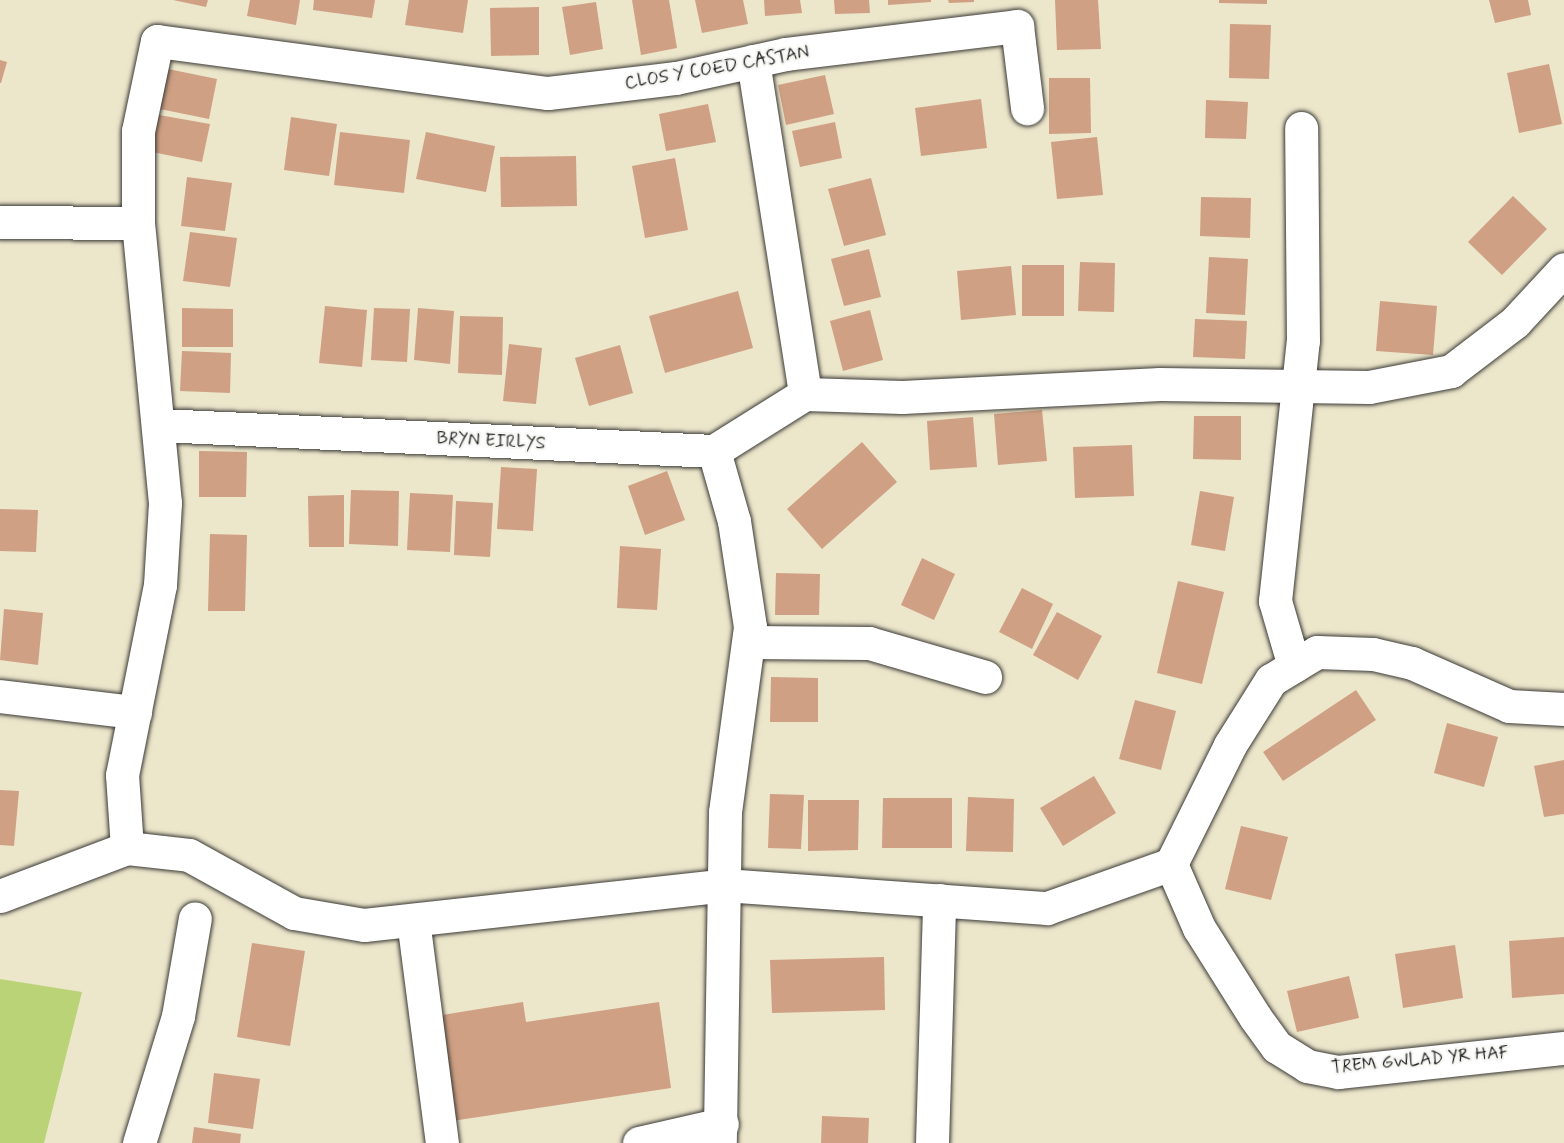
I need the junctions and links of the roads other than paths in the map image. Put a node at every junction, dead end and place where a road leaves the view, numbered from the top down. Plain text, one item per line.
1 (753, 61) junction
2 (1027, 108) dead end
3 (1301, 128) dead end
4 (0, 222) edge
5 (138, 223) junction
6 (1564, 269) edge
7 (1299, 386) junction
8 (805, 394) junction
9 (160, 425) junction
10 (714, 451) junction
11 (749, 642) junction
12 (1294, 666) junction
13 (985, 677) dead end
14 (0, 696) edge
15 (1564, 709) edge
16 (135, 712) junction
17 (127, 848) junction
18 (1172, 864) junction
19 (724, 885) junction
20 (0, 896) edge
21 (939, 900) junction
22 (195, 918) dead end
23 (413, 920) junction
24 (1564, 1048) edge
25 (721, 1134) edge
26 (139, 1143) edge
27 (442, 1143) edge
28 (639, 1143) edge
29 (932, 1143) edge

1 - 2 street, CLOS Y COED CASTAN
1 - 5 street, CLOS Y COED CASTAN
1 - 8 street
3 - 7 street
4 - 5 street
5 - 9 street
6 - 7 street
7 - 8 street
7 - 12 street
8 - 10 street
9 - 10 street, BRYN EIRLYS
9 - 16 street
10 - 11 street
11 - 13 street
11 - 19 street
12 - 15 street
12 - 18 street
14 - 16 street
16 - 17 street
17 - 20 street
17 - 23 street
18 - 21 street
18 - 24 street, TREM GWLAD YR HAF
19 - 21 street
19 - 23 street
19 - 25 street
21 - 29 street
22 - 26 street
23 - 27 street
25 - 28 street

